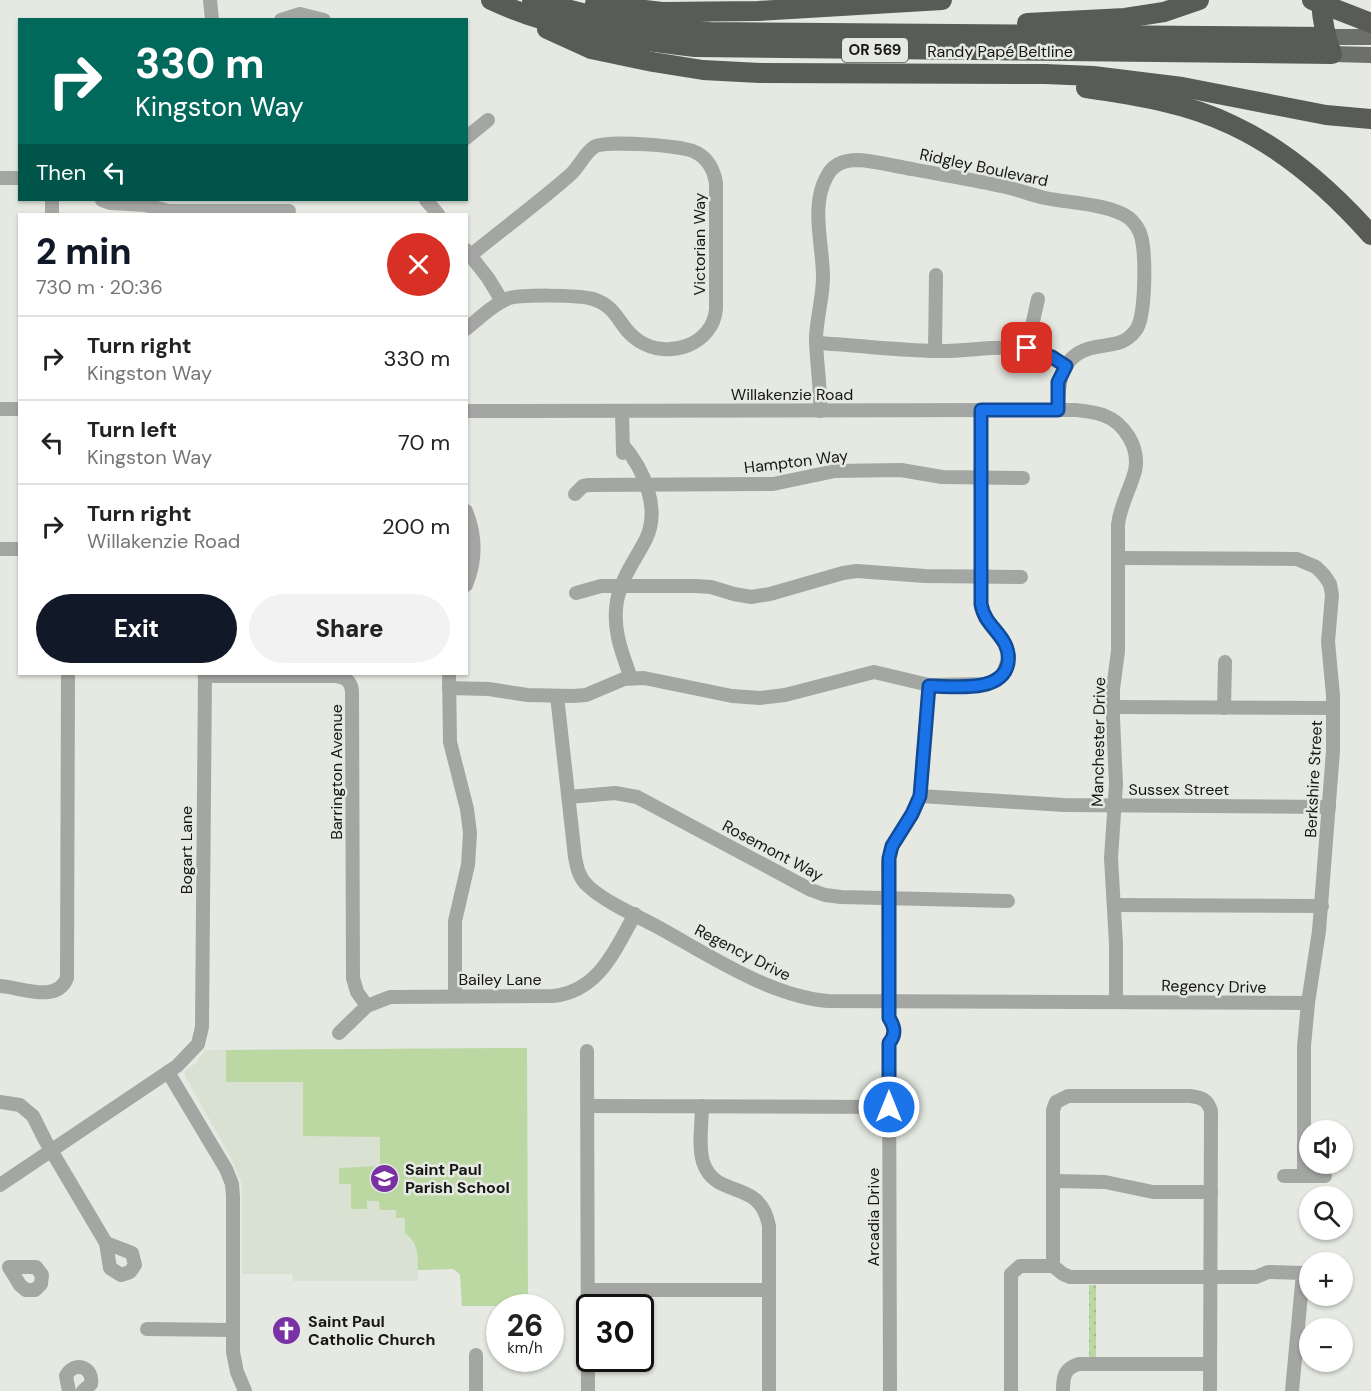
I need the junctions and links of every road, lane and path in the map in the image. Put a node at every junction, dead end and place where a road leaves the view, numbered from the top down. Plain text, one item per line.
1 (210, 0) edge
2 (491, 0) edge
3 (573, 0) edge
4 (942, 0) edge
5 (1199, 0) edge
6 (1310, 0) edge
7 (1321, 0) edge
8 (528, 6) edge
9 (212, 18) edge
10 (287, 18) edge
11 (316, 18) edge
12 (1371, 23) edge
13 (962, 34) junction
14 (1371, 37) edge
15 (1329, 46) junction
16 (1371, 55) edge
17 (1012, 74) junction
18 (1371, 119) edge
19 (489, 120) dead end
20 (468, 136) edge
21 (0, 178) edge
22 (18, 178) edge
23 (105, 201) edge
24 (427, 201) edge
25 (130, 206) edge
26 (212, 208) edge
27 (289, 208) edge
28 (437, 213) edge
29 (1371, 236) edge
30 (469, 253) edge
31 (936, 274) dead end
32 (1038, 299) dead end
33 (502, 301) junction
34 (468, 327) edge
35 (816, 343) junction
36 (1027, 348) junction
37 (935, 351) junction
38 (1066, 366) junction
39 (0, 409) edge
40 (18, 409) edge
41 (981, 410) junction
42 (1058, 410) junction
43 (468, 411) edge
44 (622, 411) junction
45 (820, 411) junction
46 (1115, 421) joint
47 (981, 477) junction
48 (1023, 478) dead end
49 (643, 480) junction
50 (575, 494) dead end
51 (468, 518) edge
52 (0, 549) edge
53 (18, 549) edge
54 (1118, 558) junction
55 (981, 576) junction
56 (1021, 577) dead end
57 (468, 579) edge
58 (621, 586) junction
59 (576, 593) dead end
60 (1225, 662) dead end
61 (68, 675) edge
62 (205, 675) edge
63 (449, 675) edge
64 (631, 678) junction
65 (929, 686) junction
66 (449, 688) junction
67 (557, 696) junction
68 (1113, 707) junction
69 (1224, 708) junction
70 (1333, 708) junction
71 (920, 796) junction
72 (568, 797) junction
73 (1114, 805) junction
74 (1329, 807) junction
75 (888, 899) junction
76 (1008, 901) dead end
77 (1114, 904) junction
78 (1322, 906) junction
79 (635, 915) junction
80 (0, 986) edge
81 (455, 996) junction
82 (889, 1002) junction
83 (1116, 1002) junction
84 (1308, 1003) junction
85 (366, 1006) junction
86 (339, 1033) dead end
87 (587, 1051) dead end
88 (168, 1072) junction
89 (0, 1102) edge
90 (588, 1106) junction
91 (702, 1106) junction
92 (889, 1107) junction
93 (51, 1150) junction
94 (1284, 1176) dead end
95 (1304, 1176) junction
96 (1325, 1176) dead end
97 (1054, 1181) junction
98 (0, 1185) edge
99 (1211, 1192) junction
100 (106, 1243) dead end
101 (1053, 1266) junction
102 (1299, 1273) edge
103 (1211, 1277) junction
104 (589, 1290) junction
105 (769, 1290) junction
106 (1302, 1306) edge
107 (147, 1329) dead end
108 (233, 1330) junction
109 (476, 1355) dead end
110 (1210, 1364) junction
111 (69, 1391) edge
112 (83, 1391) edge
113 (245, 1391) edge
114 (476, 1391) edge
115 (588, 1391) edge
116 (769, 1391) edge
117 (890, 1391) edge
118 (1011, 1391) edge
119 (1063, 1391) edge
120 (1210, 1391) edge
121 (1292, 1391) edge

1 - 9 street
2 - 8 highway, Randy Papé Beltline / OR 569
3 - 4 highway
5 - 13 highway
6 - 12 highway
7 - 15 highway
8 - 13 highway, Randy Papé Beltline / OR 569
8 - 15 highway, Randy Papé Beltline / OR 569
8 - 17 highway
10 - 11 street
13 - 15 highway, Randy Papé Beltline / OR 569
14 - 15 main road, Randy Papé Beltline / OR 569
15 - 16 main road, Randy Papé Beltline / OR 569
17 - 18 highway
17 - 29 highway
19 - 20 street
21 - 22 street
23 - 25 street
24 - 28 street
25 - 26 street
26 - 27 street
30 - 33 street
30 - 33 street, Victorian Way
31 - 37 street
32 - 36 street
33 - 34 street
35 - 37 street
35 - 38 street, Ridgley Boulevard
35 - 45 street, Ridgley Boulevard
36 - 37 street
36 - 38 street
38 - 42 street
39 - 40 street
41 - 42 street, Willakenzie Road
41 - 45 street, Willakenzie Road
41 - 47 street
42 - 46 street, Willakenzie Road
43 - 44 street, Willakenzie Road
44 - 45 street, Willakenzie Road
44 - 49 street
46 - 54 street, Manchester Drive
47 - 48 street, Hampton Way
47 - 49 street, Hampton Way
47 - 55 street
49 - 50 street, Hampton Way
49 - 58 street
51 - 57 street
52 - 53 street
54 - 68 street, Manchester Drive
54 - 70 street, Berkshire Street
55 - 56 street
55 - 58 street
55 - 65 street
58 - 59 street
58 - 64 street
60 - 69 street
61 - 80 street
62 - 85 street, Barrington Avenue
62 - 88 street, Bogart Lane
63 - 66 street
64 - 65 street
64 - 67 street
65 - 71 street, Arcadia Drive
66 - 67 street
66 - 81 street
67 - 72 street, Regency Drive
68 - 69 street
68 - 73 street, Manchester Drive
69 - 70 street
70 - 74 street, Berkshire Street
71 - 73 street, Sussex Street
71 - 75 street, Arcadia Drive
72 - 75 street, Rosemont Way
72 - 79 street, Regency Drive
73 - 74 street, Sussex Street
73 - 77 street, Manchester Drive
74 - 78 street, Berkshire Street
75 - 76 street, Rosemont Way
75 - 82 street, Arcadia Drive
77 - 78 street
77 - 83 street, Manchester Drive
78 - 84 street, Berkshire Street
79 - 81 street, Bailey Lane
79 - 82 street, Regency Drive
81 - 85 street, Bailey Lane
82 - 83 street, Regency Drive
82 - 92 street, Arcadia Drive
83 - 84 street, Regency Drive
84 - 95 street, Berkshire Street
85 - 86 street, Bailey Lane
87 - 90 street
88 - 93 street
88 - 108 street
89 - 93 street
90 - 91 street
90 - 104 street
91 - 92 street
91 - 105 street
92 - 117 street, Arcadia Drive
93 - 98 street
93 - 100 street
94 - 95 street
95 - 96 street
97 - 99 street
97 - 99 street
97 - 101 street
99 - 103 street
101 - 103 street
101 - 118 street
102 - 103 street
103 - 110 street
104 - 105 street
104 - 115 street
105 - 116 street
106 - 121 street
107 - 108 street
108 - 113 street
109 - 114 street
110 - 119 street
110 - 120 street
111 - 112 street

